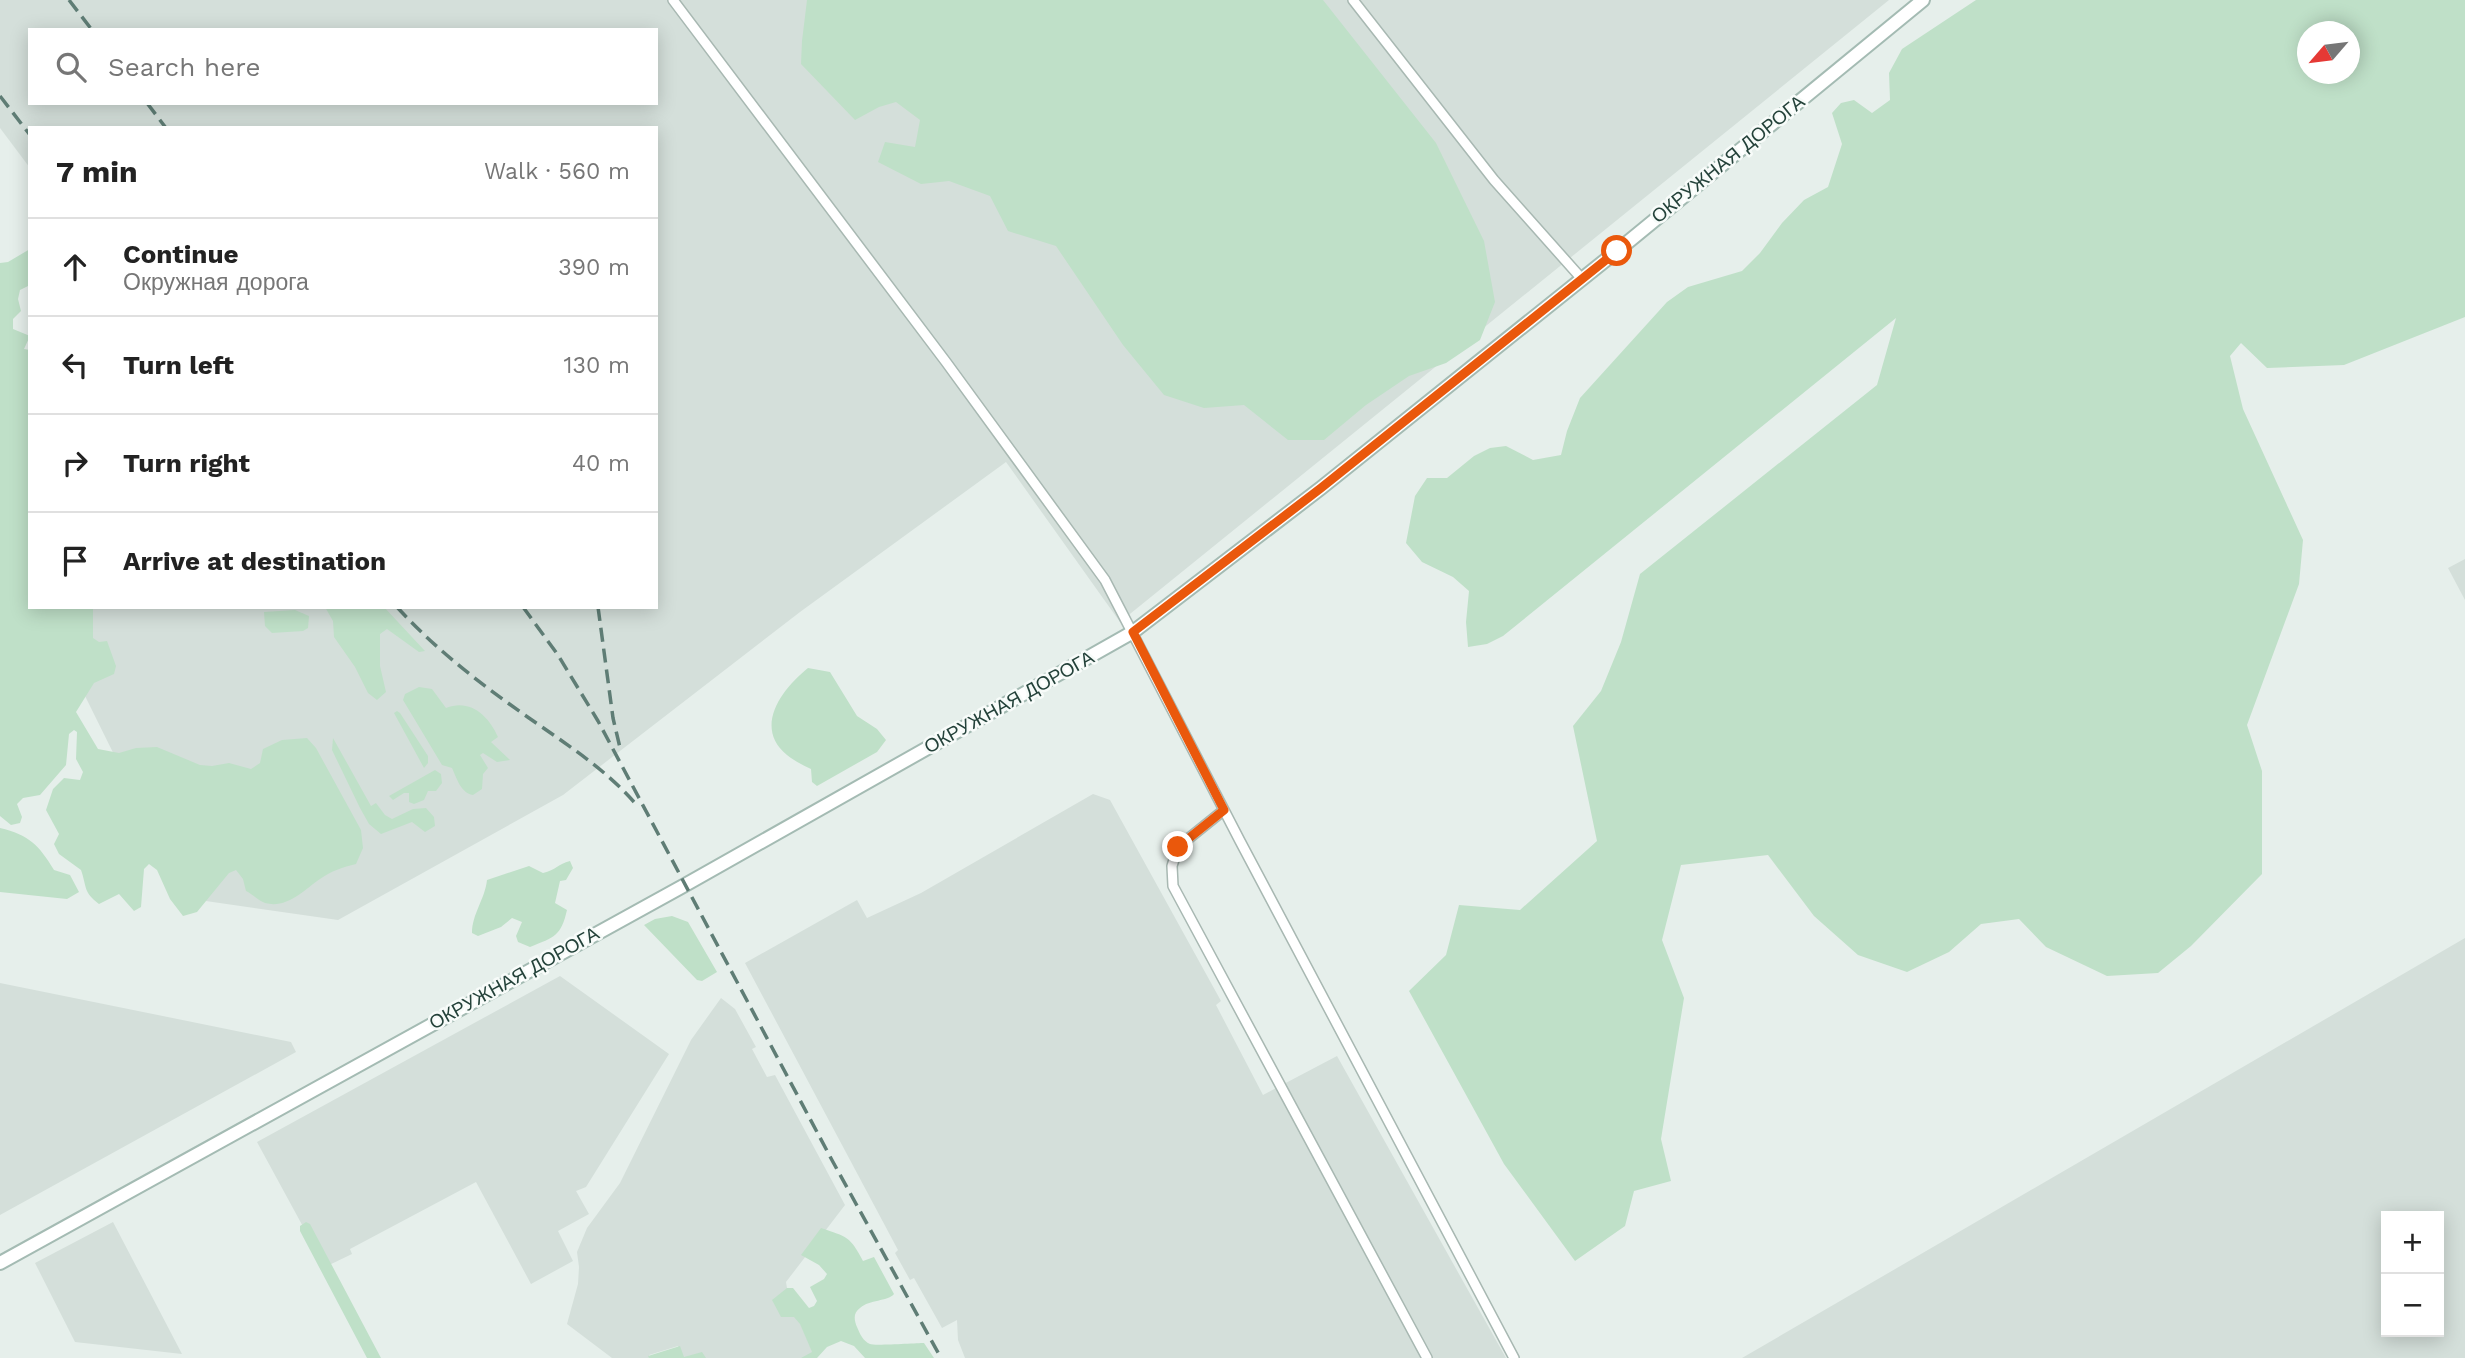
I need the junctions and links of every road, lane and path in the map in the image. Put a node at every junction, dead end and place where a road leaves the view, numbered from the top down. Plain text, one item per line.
1 (673, 0) edge
2 (1353, 0) edge
3 (1923, 0) edge
4 (1582, 279) junction
5 (1133, 632) junction
6 (1224, 810) junction
7 (0, 1263) edge
8 (1427, 1358) edge
9 (1514, 1358) edge

1 - 5 street
2 - 4 street
3 - 4 main road, ОКРУЖНАЯ ДОРОГА
4 - 5 main road, ОКРУЖНАЯ ДОРОГА
5 - 6 street
5 - 7 main road, ОКРУЖНАЯ ДОРОГА
6 - 8 street
6 - 9 street

